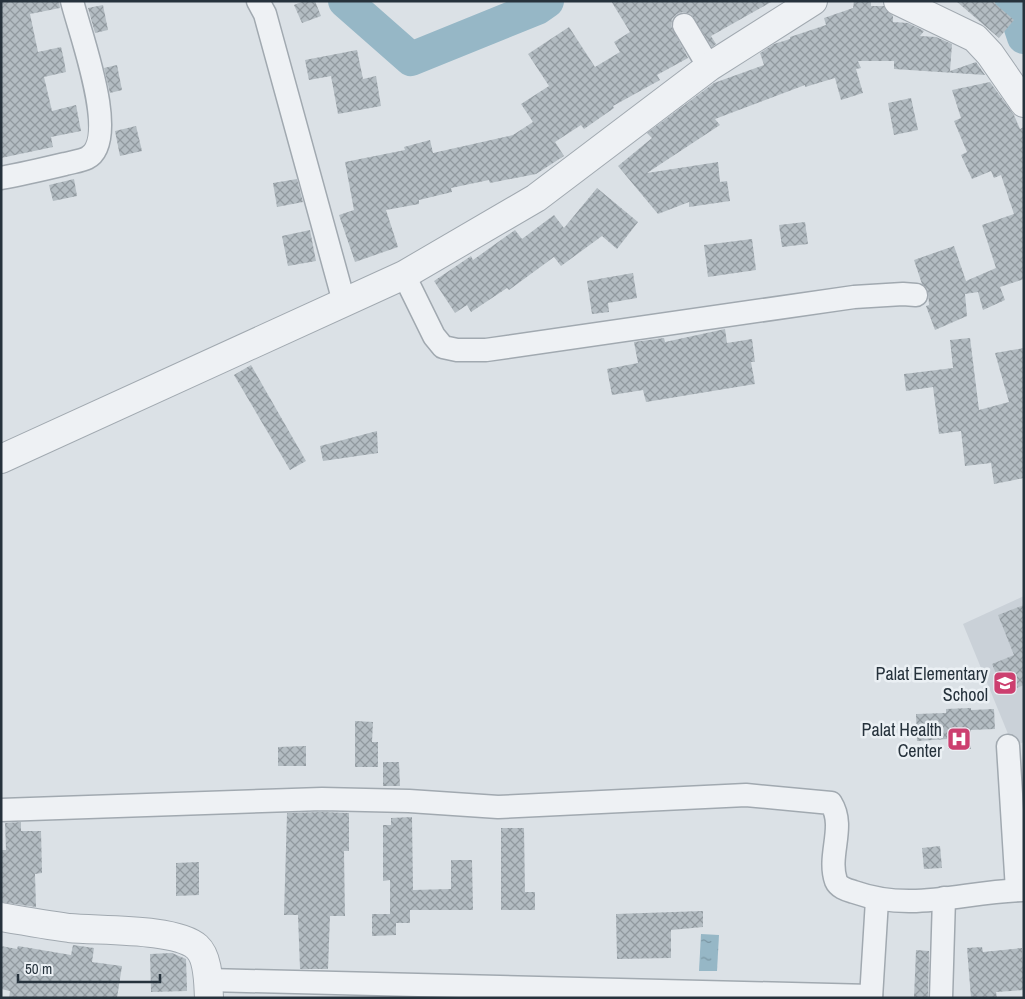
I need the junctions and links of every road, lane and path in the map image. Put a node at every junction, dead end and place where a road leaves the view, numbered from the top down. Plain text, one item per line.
1 (72, 1) edge
2 (258, 1) edge
3 (813, 1) edge
4 (898, 1) edge
5 (684, 25) dead end
6 (709, 67) junction
7 (1024, 103) edge
8 (1, 178) edge
9 (404, 275) junction
10 (916, 295) dead end
11 (344, 302) junction
12 (1, 459) edge
13 (1008, 746) dead end
14 (1, 810) edge
15 (1020, 890) edge
16 (944, 898) junction
17 (877, 900) junction
18 (1, 917) edge
19 (208, 989) edge
20 (871, 997) edge
21 (940, 998) edge

1 - 8 street
2 - 11 street
3 - 6 street
4 - 7 street
5 - 6 street
6 - 9 street
9 - 10 street
9 - 11 street
11 - 12 street
13 - 15 street
14 - 17 street
15 - 16 street
16 - 17 street
16 - 21 street
17 - 20 street
18 - 19 street
19 - 20 street

